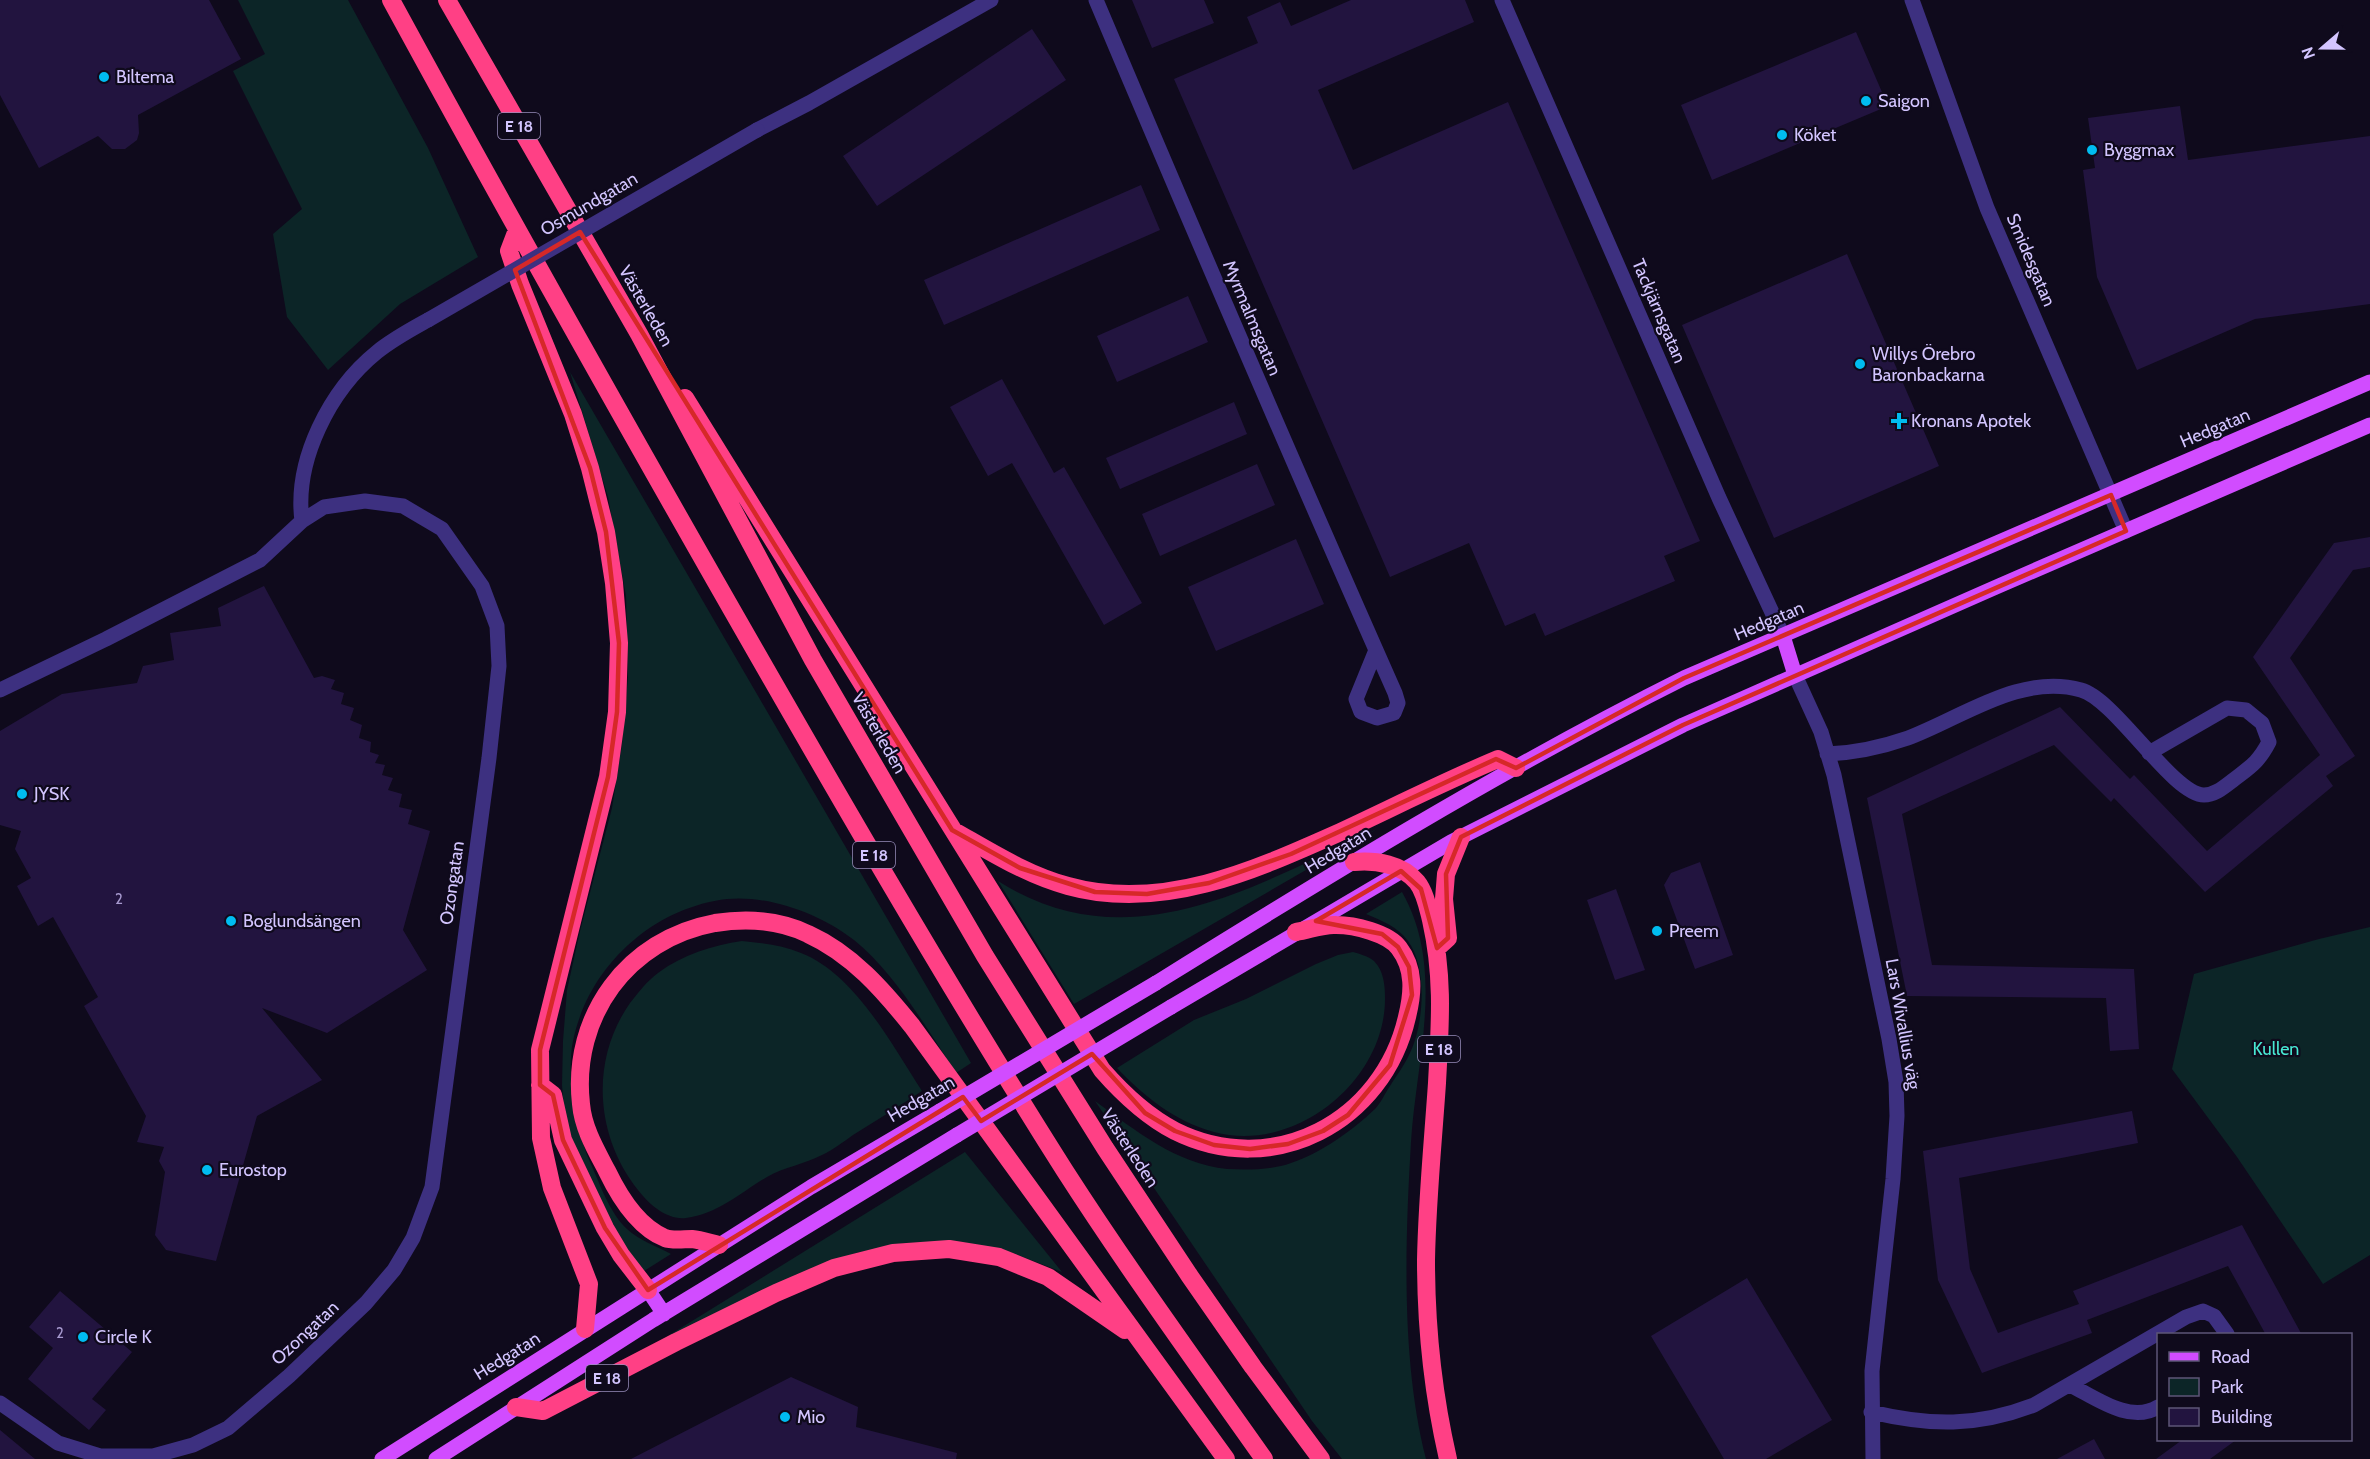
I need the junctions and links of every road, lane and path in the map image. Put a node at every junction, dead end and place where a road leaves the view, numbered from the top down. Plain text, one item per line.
1 (391, 0) edge
2 (447, 0) edge
3 (991, 0) edge
4 (1096, 0) edge
5 (1502, 0) edge
6 (1912, 0) edge
7 (518, 230) junction
8 (639, 334) junction
9 (2370, 382) edge
10 (2370, 425) edge
11 (2110, 495) junction
12 (302, 521) junction
13 (2126, 531) junction
14 (1783, 636) junction
15 (1376, 650) dead end
16 (1795, 675) junction
17 (0, 690) edge
18 (2150, 753) junction
19 (1827, 754) junction
20 (1516, 768) junction
21 (952, 830) junction
22 (1456, 839) junction
23 (1354, 862) junction
24 (1401, 871) junction
25 (1296, 932) junction
26 (1437, 948) junction
27 (540, 1084) junction
28 (719, 1245) junction
29 (648, 1290) junction
30 (664, 1314) junction
31 (585, 1329) junction
32 (2159, 1333) edge
33 (2226, 1333) edge
34 (2157, 1334) edge
35 (1138, 1340) junction
36 (2070, 1385) junction
37 (0, 1403) edge
38 (516, 1407) junction
39 (2157, 1408) edge
40 (1871, 1412) junction
41 (382, 1459) edge
42 (435, 1459) edge
43 (1226, 1459) edge
44 (1264, 1459) edge
45 (1321, 1459) edge
46 (1448, 1459) edge
47 (1873, 1459) edge

1 - 7 highway, E 18
2 - 8 highway, Västerleden / E 18
3 - 12 street, Osmundgatan, bridge
4 - 15 street, Myrmalmsgatan
5 - 14 street, Tackjärnsgatan
6 - 11 street, Smidesgatan
7 - 27 highway
7 - 44 highway, E 18
8 - 21 highway, E 18
8 - 45 highway, Västerleden / E 18
9 - 11 main road, Hedgatan
10 - 13 main road
11 - 13 street, Smidesgatan
11 - 14 main road, Hedgatan
12 - 17 street, Ozongatan
12 - 37 street, Ozongatan
13 - 16 main road
14 - 16 main road
14 - 20 main road, Hedgatan
16 - 19 street, Lars Wivallius väg
16 - 22 main road
18 - 18 street
18 - 19 street
19 - 40 street, Lars Wivallius väg
20 - 21 highway, E 18
20 - 23 main road, Hedgatan
21 - 25 highway, E 18
22 - 24 main road
22 - 26 highway, E 18
23 - 24 highway, E 18
23 - 28 main road, Hedgatan, bridge
24 - 25 main road
24 - 26 highway, E 18
25 - 30 main road, bridge
26 - 46 highway, E 18
27 - 29 highway
27 - 31 highway
28 - 29 main road, Hedgatan
28 - 35 highway, E 18
29 - 30 main road
29 - 31 main road, Hedgatan
30 - 38 main road
31 - 41 main road, Hedgatan
32 - 33 street
34 - 36 street
35 - 38 highway, E 18
35 - 43 highway, E 18
36 - 39 street
36 - 40 street
38 - 42 main road
40 - 47 street, Lars Wivallius väg

